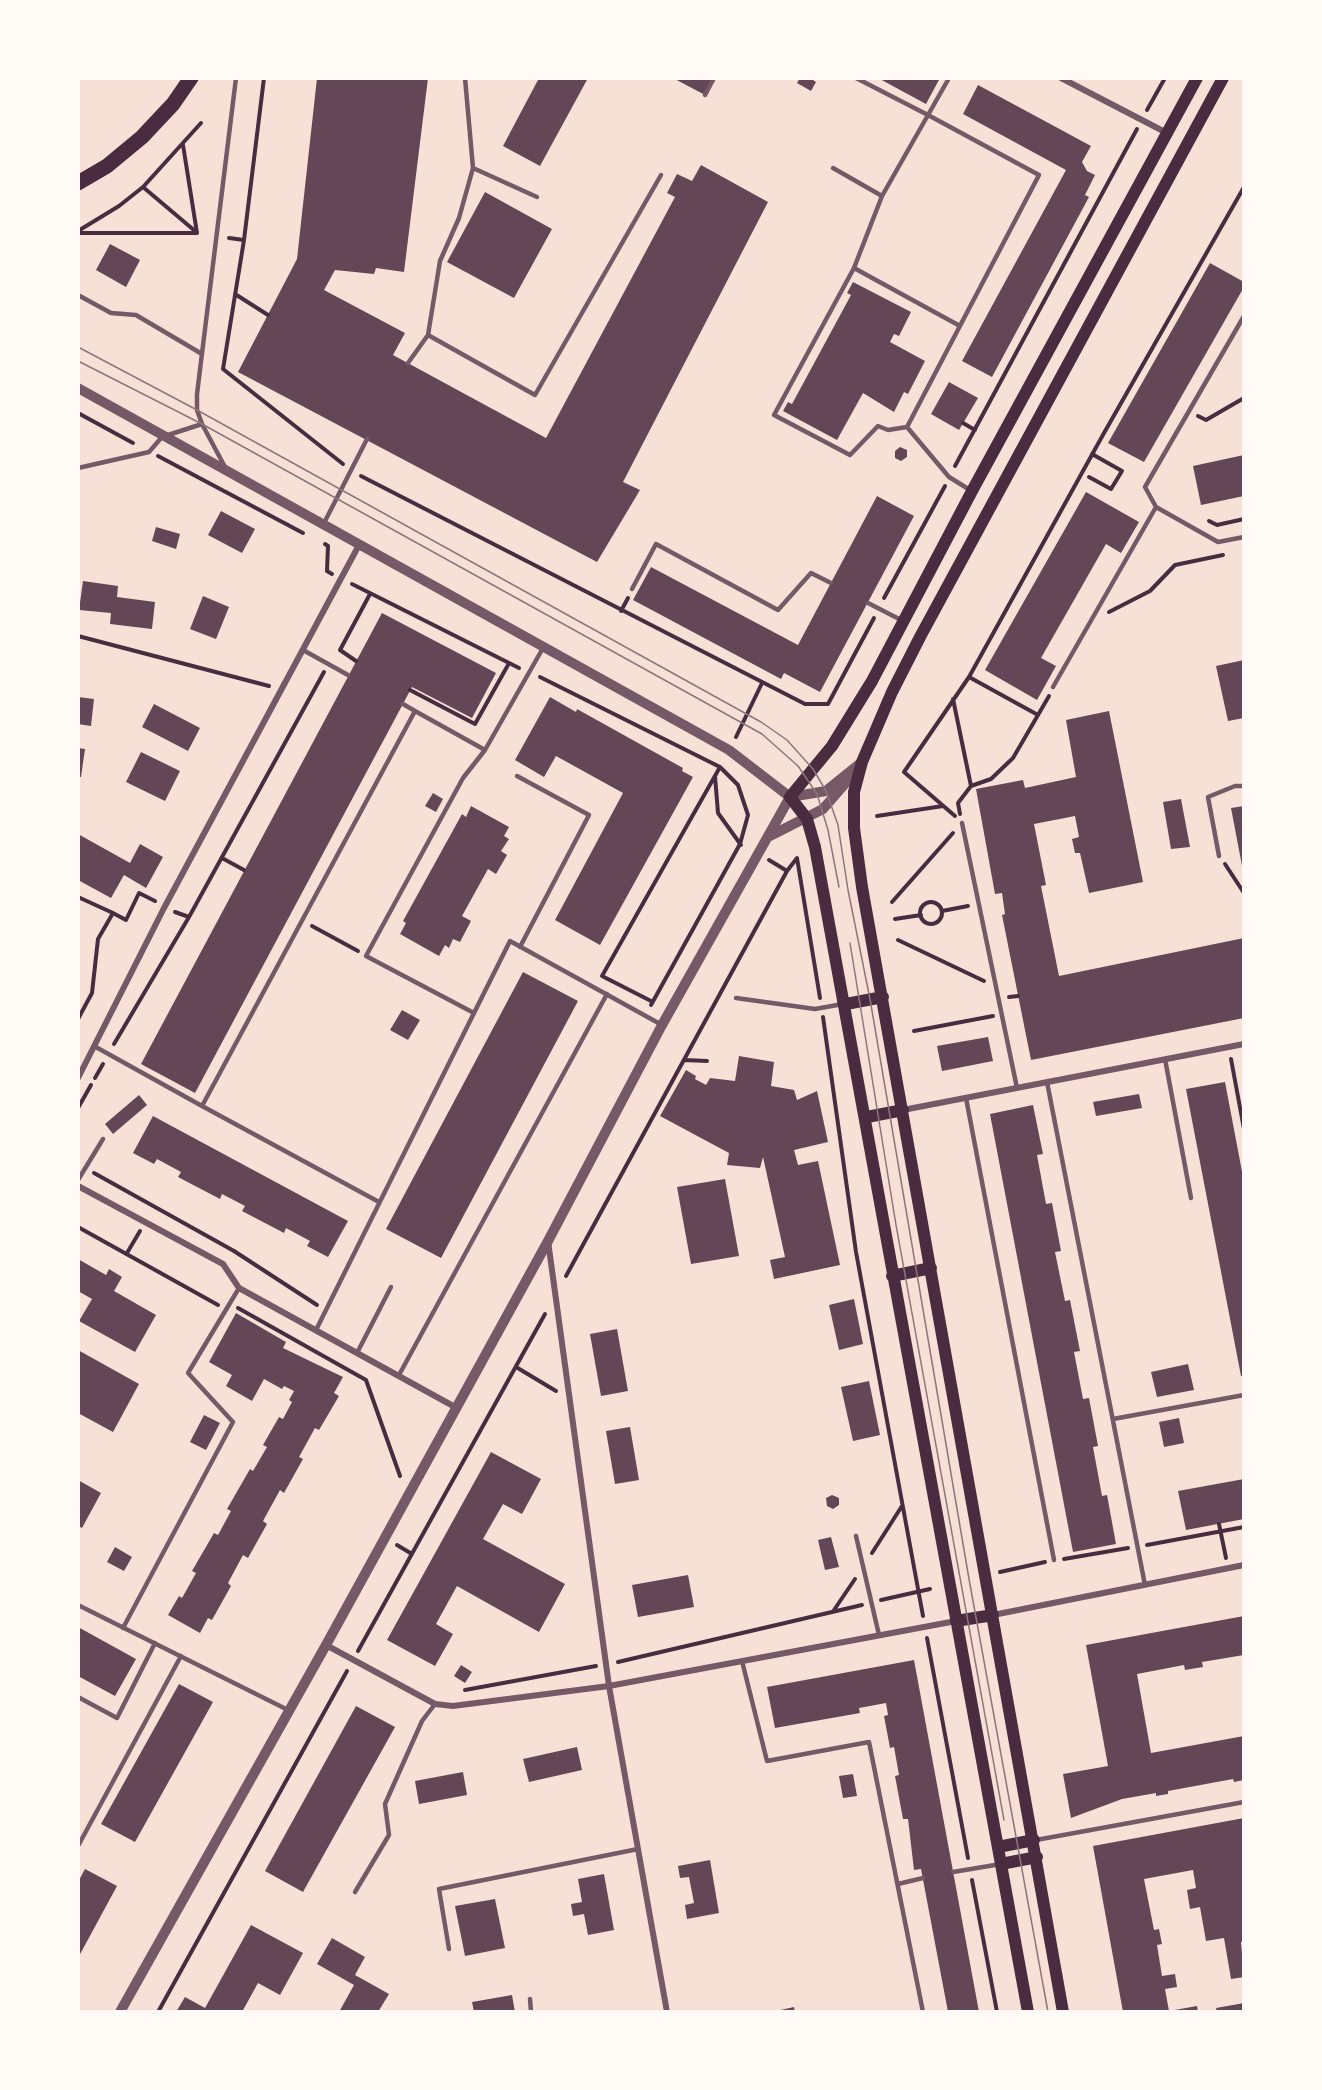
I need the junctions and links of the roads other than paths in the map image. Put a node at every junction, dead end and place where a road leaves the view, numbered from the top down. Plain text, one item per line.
1 (191, 78) edge
2 (236, 78) edge
3 (465, 78) edge
4 (714, 78) edge
5 (856, 78) edge
6 (949, 78) edge
7 (1061, 78) edge
8 (1197, 78) edge
9 (1222, 78) edge
10 (705, 95) dead end
11 (928, 115) junction
12 (1167, 133) junction
13 (474, 168) junction
14 (833, 168) dead end
15 (661, 175) dead end
16 (78, 183) edge
17 (882, 196) junction
18 (537, 197) dead end
19 (854, 268) junction
20 (78, 295) edge
21 (1244, 316) edge
22 (960, 326) junction
23 (428, 335) junction
24 (202, 354) junction
25 (408, 363) dead end
26 (78, 388) edge
27 (202, 424) junction
28 (907, 427) junction
29 (162, 437) junction
30 (366, 439) dead end
31 (78, 468) edge
32 (228, 472) junction
33 (972, 491) junction
34 (1156, 507) junction
35 (323, 525) junction
36 (1244, 537) edge
37 (359, 546) junction
38 (831, 583) dead end
39 (632, 589) dead end
40 (868, 603) dead end
41 (903, 621) junction
42 (543, 648) junction
43 (303, 650) junction
44 (348, 675) dead end
45 (1053, 687) road end
46 (403, 704) dead end
47 (415, 711) junction
48 (485, 750) junction
49 (862, 762) junction
50 (517, 776) dead end
51 (1244, 786) edge
52 (790, 797) junction
53 (807, 819) junction
54 (962, 823) road end
55 (769, 836) junction
56 (1219, 856) road end
57 (520, 947) junction
58 (607, 994) junction
59 (883, 997) junction
60 (736, 998) dead end
61 (846, 1004) junction
62 (474, 1013) junction
63 (662, 1025) junction
64 (1244, 1045) edge
65 (94, 1046) junction
66 (1165, 1059) junction
67 (78, 1078) edge
68 (1047, 1082) junction
69 (1017, 1088) junction
70 (966, 1098) junction
71 (202, 1106) junction
72 (903, 1110) junction
73 (867, 1117) junction
74 (104, 1139) dead end
75 (78, 1180) edge
76 (78, 1186) edge
77 (1191, 1198) dead end
78 (379, 1202) junction
79 (548, 1241) junction
80 (931, 1268) junction
81 (892, 1276) junction
82 (391, 1287) dead end
83 (239, 1288) junction
84 (316, 1330) junction
85 (357, 1353) junction
86 (399, 1376) junction
87 (1244, 1395) edge
88 (455, 1407) junction
89 (1113, 1419) junction
90 (856, 1536) dead end
91 (1054, 1560) road end
92 (1244, 1565) edge
93 (1145, 1585) junction
94 (78, 1605) edge
95 (993, 1615) junction
96 (956, 1621) junction
97 (123, 1628) junction
98 (879, 1635) junction
99 (155, 1643) junction
100 (326, 1645) junction
101 (181, 1656) junction
102 (742, 1661) junction
103 (609, 1686) junction
104 (78, 1696) edge
105 (435, 1704) junction
106 (288, 1710) junction
107 (1244, 1802) edge
108 (1034, 1840) junction
109 (78, 1846) edge
110 (998, 1847) junction
111 (638, 1849) junction
112 (1036, 1857) junction
113 (1000, 1864) junction
114 (953, 1872) dead end
115 (923, 1878) dead end
116 (898, 1884) junction
117 (355, 1892) dead end
118 (449, 1949) dead end
119 (530, 1999) dead end
120 (120, 2012) edge
121 (531, 2012) edge
122 (667, 2012) edge
123 (923, 2012) edge
124 (1028, 2012) edge
125 (1063, 2012) edge

1 - 16 main road
2 - 24 lane
3 - 13 lane
4 - 10 lane
5 - 11 lane
6 - 11 lane
7 - 12 street
8 - 12 main road
9 - 49 main road
11 - 17 lane
11 - 22 lane
12 - 33 main road
13 - 18 lane
13 - 23 lane
14 - 17 lane
15 - 23 lane
17 - 19 lane
19 - 22 lane
19 - 28 lane
20 - 24 lane
21 - 34 lane
22 - 28 lane
23 - 25 lane
24 - 27 lane
26 - 29 street
27 - 29 lane
27 - 32 lane
28 - 33 lane
29 - 31 lane
29 - 32 street
30 - 35 lane
32 - 35 street
33 - 41 main road
34 - 36 lane
34 - 45 lane
35 - 37 street
37 - 42 street
37 - 43 street
38 - 39 lane
40 - 41 lane
41 - 52 main road
42 - 48 lane
42 - 52 street
43 - 44 lane
43 - 65 street
46 - 47 lane
47 - 48 lane
47 - 71 lane
48 - 62 lane
49 - 52 street
49 - 53 street
49 - 59 main road
50 - 57 lane
51 - 56 lane
52 - 53 main road
52 - 55 street
53 - 55 street
53 - 61 main road
54 - 69 lane
55 - 63 street
57 - 58 lane
57 - 62 lane
58 - 63 lane
58 - 86 lane
59 - 61 main road
59 - 72 main road
60 - 61 lane
61 - 73 main road
62 - 78 lane
63 - 79 street
64 - 66 street
65 - 67 street
65 - 71 lane
66 - 68 street
66 - 77 lane
68 - 69 street
68 - 89 lane
69 - 70 street
70 - 72 street
70 - 91 lane
71 - 78 lane
72 - 73 main road
72 - 80 main road
73 - 81 main road
74 - 75 lane
76 - 83 street
78 - 84 lane
79 - 88 street
79 - 103 street
80 - 81 main road
80 - 95 main road
81 - 96 main road
82 - 85 lane
83 - 84 street
83 - 97 lane
84 - 85 street
85 - 86 street
86 - 88 street
87 - 89 lane
88 - 100 street
89 - 93 lane
90 - 98 lane
92 - 93 street
93 - 95 street
94 - 97 lane
95 - 96 main road
95 - 108 main road
96 - 98 street
96 - 110 main road
97 - 99 lane
98 - 102 street
99 - 101 lane
99 - 104 lane
100 - 105 street
100 - 106 street
101 - 106 lane
101 - 109 lane
102 - 103 street
102 - 116 lane
103 - 105 street
103 - 111 street
105 - 117 lane
106 - 120 street
107 - 108 lane
108 - 110 main road
108 - 112 main road
110 - 113 main road
111 - 118 lane
111 - 122 street
112 - 113 main road
112 - 125 main road
113 - 114 lane
113 - 124 main road
115 - 116 lane
116 - 123 lane
119 - 121 lane

